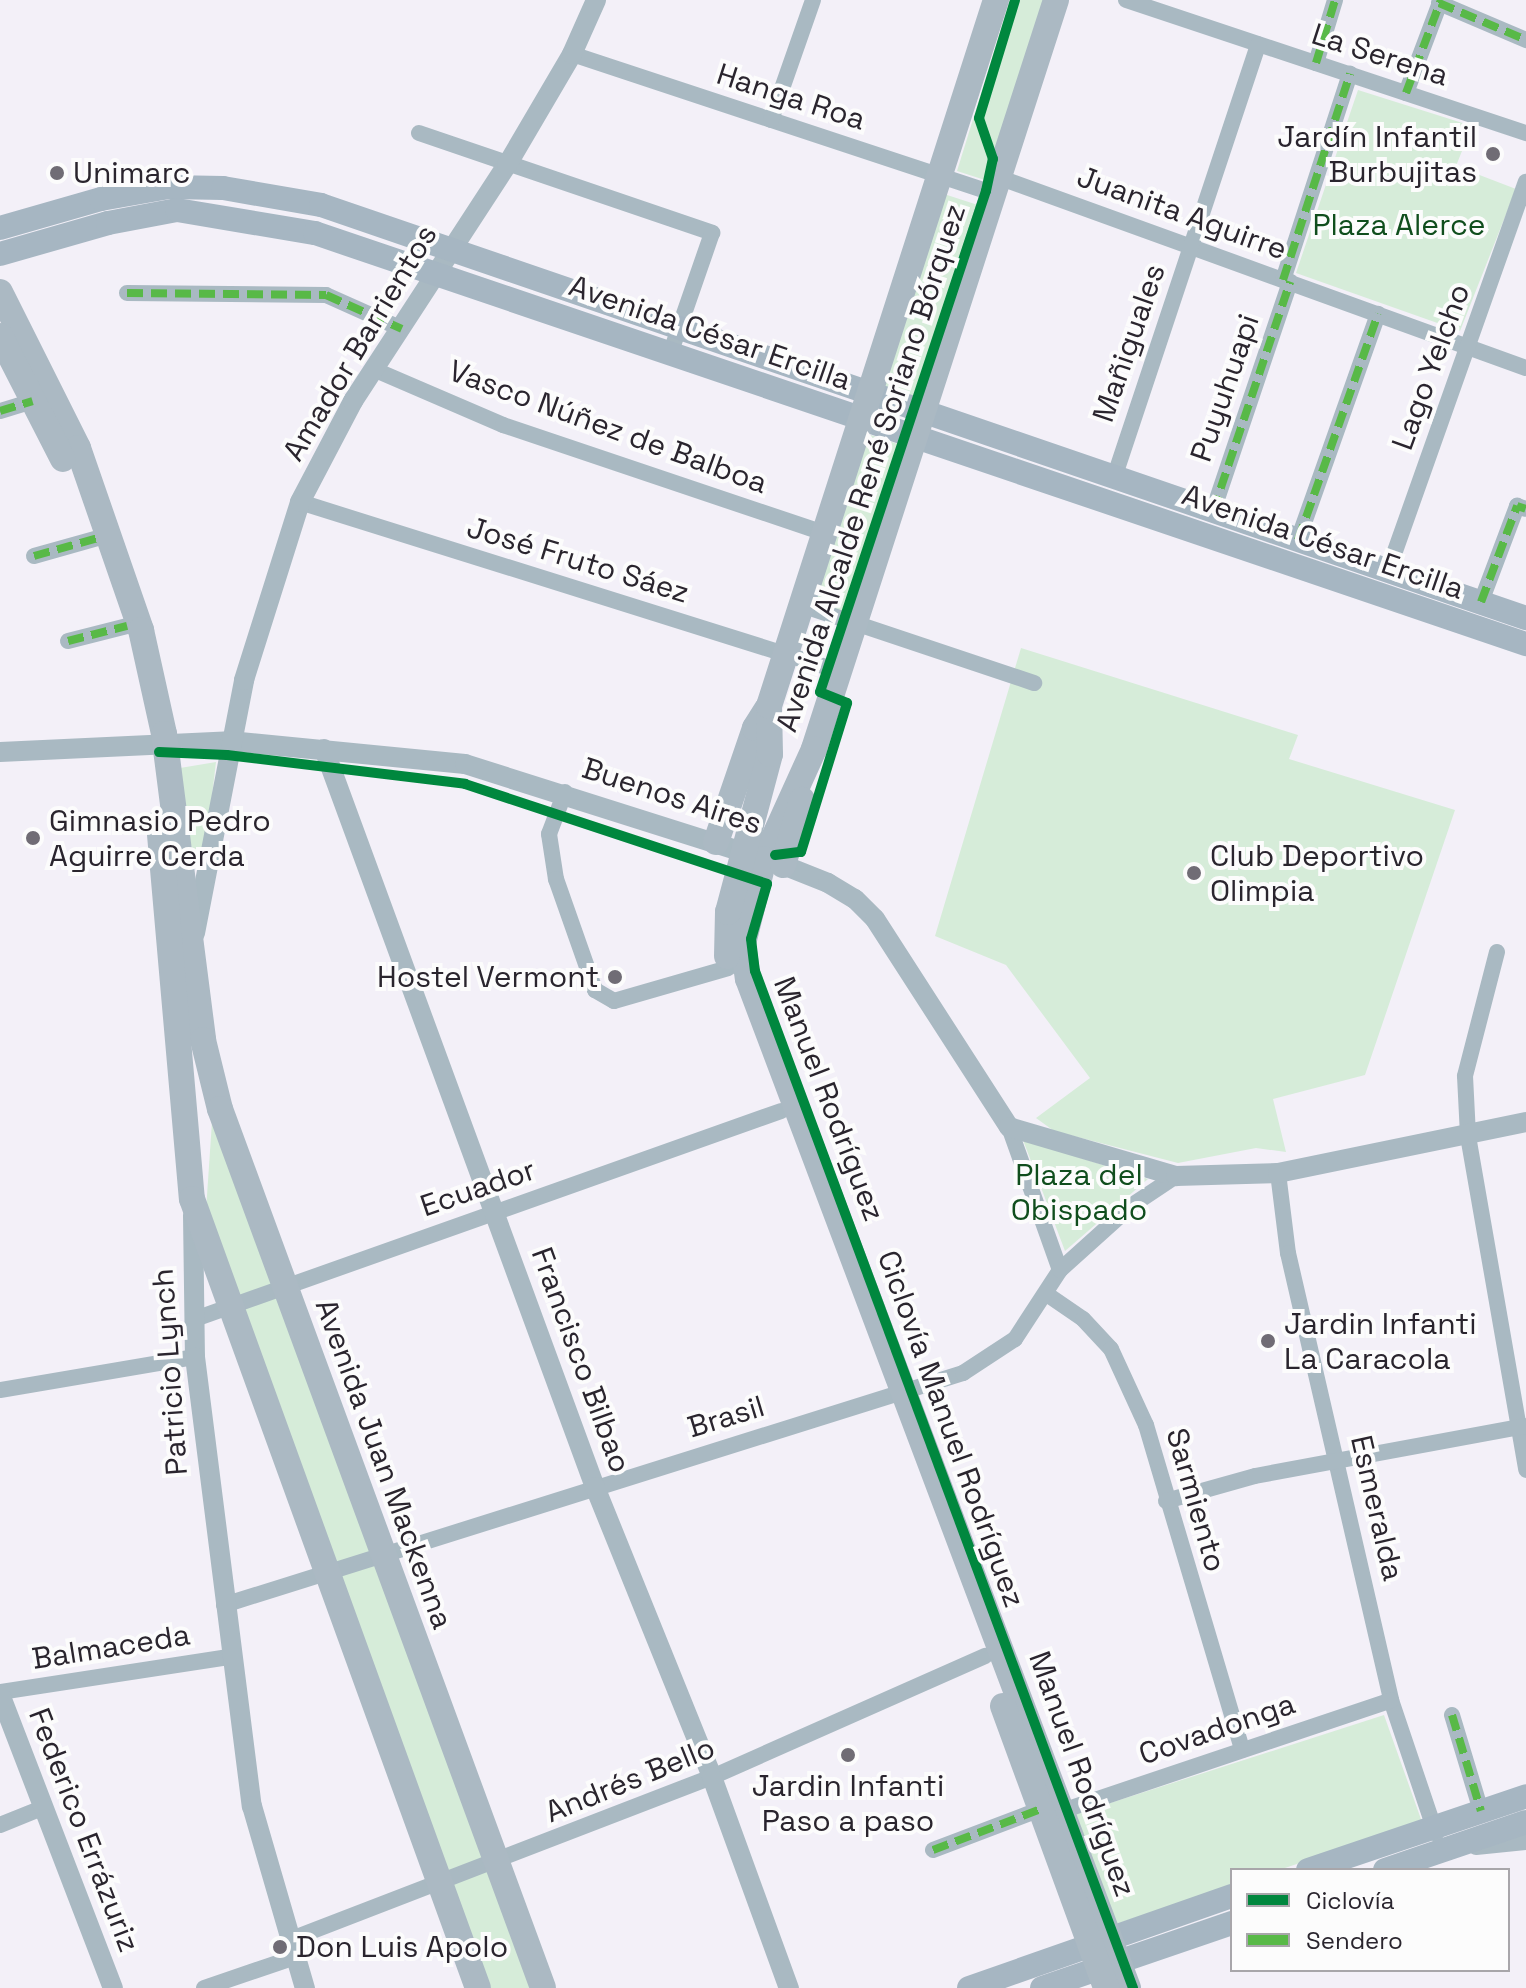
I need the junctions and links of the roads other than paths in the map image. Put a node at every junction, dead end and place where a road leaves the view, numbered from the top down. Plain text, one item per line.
1 (596, 0) edge
2 (813, 0) edge
3 (996, 0) edge
4 (1056, 0) edge
5 (1126, 0) edge
6 (1335, 0) edge
7 (1440, 2) edge
8 (1526, 40) edge
9 (1258, 44) junction
10 (572, 54) junction
11 (1316, 63) junction
12 (1350, 74) junction
13 (1406, 93) junction
14 (771, 120) junction
15 (419, 133) dead end
16 (1526, 133) edge
17 (507, 165) junction
18 (940, 175) junction
19 (1526, 182) edge
20 (996, 185) junction
21 (188, 186) junction
22 (309, 202) junction
23 (83, 205) junction
24 (177, 210) junction
25 (0, 228) edge
26 (304, 230) junction
27 (79, 232) junction
28 (1191, 247) junction
29 (451, 251) junction
30 (0, 254) edge
31 (439, 274) junction
32 (1286, 281) junction
33 (0, 292) edge
34 (127, 293) dead end
35 (1378, 314) junction
36 (402, 329) junction
37 (678, 330) junction
38 (0, 336) edge
39 (1468, 347) junction
40 (670, 354) junction
41 (1526, 368) edge
42 (373, 369) junction
43 (33, 401) junction
44 (865, 407) junction
45 (0, 411) edge
46 (918, 425) junction
47 (1114, 478) junction
48 (300, 502) junction
49 (1522, 508) edge
50 (1213, 511) junction
51 (824, 533) junction
52 (98, 538) junction
53 (1298, 540) junction
54 (34, 556) dead end
55 (1388, 571) junction
56 (1481, 602) junction
57 (801, 605) junction
58 (1526, 618) edge
59 (854, 625) junction
60 (127, 626) junction
61 (68, 641) dead end
62 (1526, 644) edge
63 (785, 655) junction
64 (839, 671) junction
65 (1034, 683) dead end
66 (769, 706) junction
67 (160, 739) junction
68 (230, 741) junction
69 (324, 749) junction
70 (0, 752) edge
71 (565, 792) junction
72 (716, 842) junction
73 (763, 859) junction
74 (1497, 952) dead end
75 (192, 954) junction
76 (728, 968) junction
77 (781, 1111) junction
78 (1526, 1122) edge
79 (1009, 1127) junction
80 (1468, 1136) junction
81 (1278, 1173) junction
82 (1176, 1176) junction
83 (192, 1199) junction
84 (494, 1212) junction
85 (1060, 1270) junction
86 (285, 1286) junction
87 (1048, 1295) junction
88 (230, 1305) junction
89 (195, 1319) junction
90 (195, 1357) junction
91 (0, 1390) edge
92 (897, 1393) junction
93 (1521, 1427) edge
94 (1338, 1461) junction
95 (1526, 1470) edge
96 (595, 1487) junction
97 (1166, 1501) junction
98 (383, 1554) junction
99 (327, 1572) junction
100 (224, 1605) junction
101 (985, 1656) junction
102 (230, 1657) junction
103 (0, 1693) edge
104 (1391, 1700) junction
105 (1452, 1715) dead end
106 (1242, 1750) junction
107 (712, 1777) junction
108 (1526, 1796) edge
109 (42, 1808) junction
110 (1051, 1810) junction
111 (1481, 1811) junction
112 (1526, 1823) edge
113 (0, 1825) edge
114 (1433, 1827) junction
115 (1526, 1840) edge
116 (933, 1850) dead end
117 (1442, 1850) junction
118 (497, 1864) junction
119 (1314, 1868) edge
120 (1391, 1868) edge
121 (439, 1886) junction
122 (1230, 1897) edge
123 (1230, 1924) edge
124 (292, 1949) junction
125 (1105, 1960) edge
126 (113, 1988) edge
127 (204, 1988) edge
128 (305, 1988) edge
129 (478, 1988) edge
130 (543, 1988) edge
131 (789, 1988) edge
132 (969, 1988) edge
133 (1042, 1988) edge
134 (1128, 1988) edge

1 - 10 street, Amador Barrientos
2 - 14 street
3 - 18 main road, Avenida Alcalde René Soriano Bórquez
4 - 20 main road, Avenida Alcalde René Soriano Bórquez
5 - 9 street, La Serena
6 - 11 street
7 - 8 street
7 - 13 street
9 - 11 street, La Serena
9 - 28 street, Mañiguales
10 - 14 street, Hanga Roa
10 - 17 street, Amador Barrientos
11 - 12 street, La Serena
12 - 13 street, La Serena
12 - 32 street, Puyuhuapi
13 - 16 street, La Serena
14 - 18 street, Hanga Roa
15 - 17 street
17 - 29 street, Amador Barrientos
17 - 37 street
18 - 20 street, Hanga Roa
18 - 44 main road, Avenida Alcalde René Soriano Bórquez
19 - 39 street, Lago Yelcho
20 - 28 street, Juanita Aguirre
20 - 46 main road, Avenida Alcalde René Soriano Bórquez
21 - 22 main road, Avenida César Ercilla
21 - 23 main road, Avenida César Ercilla
21 - 24 main road
22 - 26 main road
22 - 29 main road, Avenida César Ercilla
23 - 25 main road, Avenida César Ercilla
23 - 27 main road
24 - 26 main road, Avenida César Ercilla
24 - 27 main road, Avenida César Ercilla
26 - 31 main road, Avenida César Ercilla
27 - 30 main road, Avenida César Ercilla
28 - 32 street, Juanita Aguirre
28 - 47 street, Mañiguales
29 - 31 street, Amador Barrientos
29 - 37 main road, Avenida César Ercilla
31 - 36 street, Amador Barrientos
31 - 40 main road, Avenida César Ercilla
32 - 35 street, Juanita Aguirre
32 - 50 street, Puyuhuapi
33 - 67 main road
34 - 36 street
35 - 39 street, Juanita Aguirre
35 - 53 street
36 - 42 street, Amador Barrientos
37 - 40 street
37 - 44 main road, Avenida César Ercilla
38 - 43 main road
39 - 41 street, Juanita Aguirre
39 - 55 street, Lago Yelcho
40 - 44 main road, Avenida César Ercilla
42 - 48 street, Amador Barrientos
42 - 51 street, Vasco Núñez de Balboa
43 - 45 street
43 - 52 main road
44 - 46 main road, Avenida César Ercilla
44 - 51 main road, Avenida Alcalde René Soriano Bórquez
46 - 47 main road, Avenida César Ercilla
46 - 59 main road, Avenida Alcalde René Soriano Bórquez
46 - 62 main road, Avenida César Ercilla
47 - 50 main road, Avenida César Ercilla
48 - 63 street, José Fruto Sáez
48 - 68 street, Amador Barrientos
49 - 56 street
50 - 53 main road, Avenida César Ercilla
51 - 57 main road, Avenida Alcalde René Soriano Bórquez
52 - 54 street
52 - 60 main road
53 - 55 main road, Avenida César Ercilla
55 - 56 main road, Avenida César Ercilla
56 - 58 main road, Avenida César Ercilla
57 - 59 street
57 - 63 main road, Avenida Alcalde René Soriano Bórquez
59 - 64 main road, Avenida Alcalde René Soriano Bórquez
59 - 65 street
60 - 61 street
60 - 67 main road
63 - 64 street, José Fruto Sáez
63 - 66 main road, Avenida Alcalde René Soriano Bórquez
64 - 73 main road, Avenida Alcalde René Soriano Bórquez
66 - 72 main road
66 - 73 main road, Avenida Alcalde René Soriano Bórquez
67 - 68 street, Buenos Aires
67 - 70 street, Buenos Aires
67 - 75 main road, Avenida Juan Mackenna
67 - 83 main road, Patricio Lynch
68 - 69 street, Buenos Aires
68 - 75 street, Avenida Juan Mackenna
69 - 71 street, Buenos Aires
69 - 84 street, Francisco Bilbao
71 - 72 street, Buenos Aires
71 - 76 street
72 - 73 street, Buenos Aires
73 - 76 main road, Manuel Rodríguez
73 - 79 street, Buenos Aires
73 - 92 main road, Manuel Rodríguez
74 - 80 street
75 - 86 main road, Avenida Juan Mackenna
76 - 77 main road, Manuel Rodríguez
77 - 84 street, Ecuador
77 - 92 main road, Manuel Rodríguez
78 - 80 street
79 - 82 street
79 - 85 street, Buenos Aires
80 - 81 street
80 - 93 street
81 - 82 street
81 - 94 street, Esmeralda
82 - 85 street, Brasil
83 - 88 main road
83 - 89 street, Patricio Lynch
84 - 86 street, Ecuador
84 - 96 street, Francisco Bilbao
85 - 87 street, Brasil
86 - 88 street, Ecuador
86 - 98 main road, Avenida Juan Mackenna
87 - 92 street, Brasil
87 - 97 street, Sarmiento
88 - 89 street, Ecuador
88 - 99 main road
89 - 90 street, Patricio Lynch
90 - 91 street
90 - 100 street, Patricio Lynch
92 - 96 street, Brasil
92 - 101 main road, Manuel Rodríguez
92 - 110 main road, Manuel Rodríguez
93 - 94 street
93 - 95 street
94 - 97 street
94 - 104 street, Esmeralda
96 - 98 street, Brasil
96 - 107 street, Francisco Bilbao
97 - 106 street, Sarmiento
98 - 99 street, Brasil
98 - 118 main road, Avenida Juan Mackenna
99 - 100 street, Brasil
99 - 121 main road
100 - 102 street, Patricio Lynch
101 - 107 street, Andrés Bello
101 - 110 main road, Manuel Rodríguez
102 - 103 street, Balmaceda
102 - 124 street, Patricio Lynch
103 - 109 street, Federico Errázuriz
104 - 106 street, Covadonga
104 - 114 street, Esmeralda
105 - 111 street
106 - 110 street, Covadonga
107 - 118 street, Andrés Bello
107 - 131 street, Francisco Bilbao
108 - 111 main road
109 - 113 street
109 - 126 street, Federico Errázuriz
110 - 116 street, Covadonga
110 - 125 main road, Manuel Rodríguez
111 - 114 main road
112 - 115 street
112 - 117 main road
114 - 117 street, Esmeralda
114 - 119 main road
115 - 117 street
117 - 120 main road
118 - 121 street, Andrés Bello
118 - 130 main road, Avenida Juan Mackenna
121 - 124 street, Andrés Bello
121 - 129 main road
122 - 125 main road
123 - 125 main road
124 - 127 street, Andrés Bello
124 - 128 street, Patricio Lynch
125 - 132 main road
125 - 133 main road
125 - 134 main road, Manuel Rodríguez

